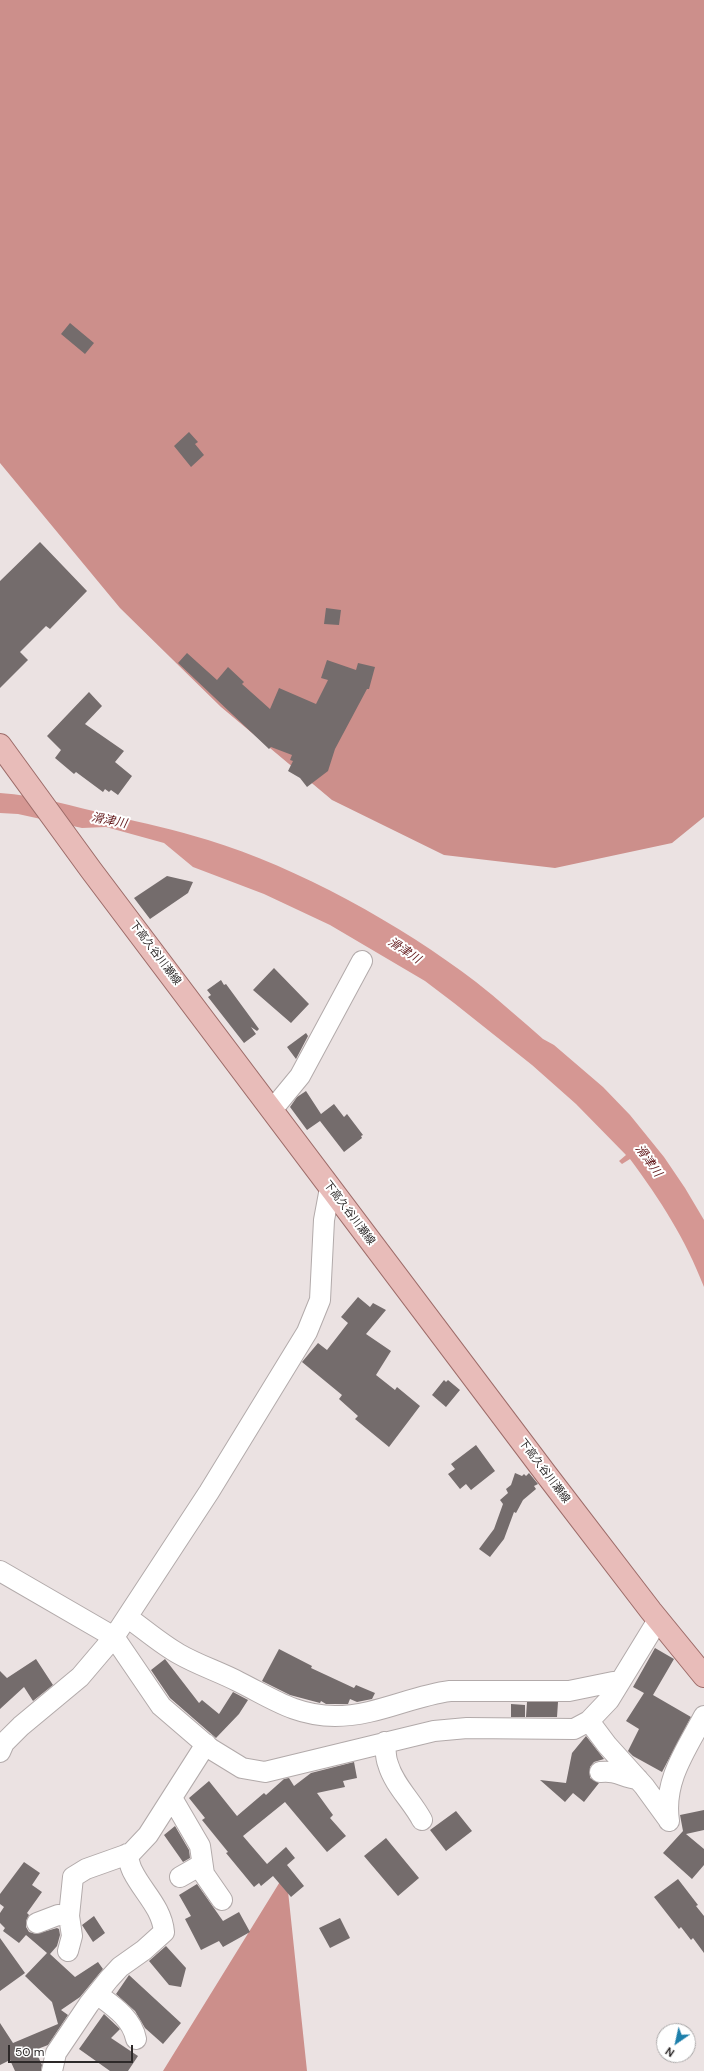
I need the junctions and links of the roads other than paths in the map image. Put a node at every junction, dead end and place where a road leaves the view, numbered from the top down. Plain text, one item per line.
1 (3, 749) edge
2 (362, 961) dead end
3 (272, 1110) junction
4 (330, 1188) junction
5 (0, 1571) edge
6 (128, 1617) junction
7 (658, 1620) junction
8 (114, 1637) junction
9 (704, 1676) edge
10 (620, 1682) junction
11 (704, 1716) edge
12 (589, 1721) junction
13 (385, 1742) junction
14 (206, 1744) junction
15 (0, 1752) edge
16 (600, 1772) dead end
17 (638, 1779) junction
18 (172, 1798) junction
19 (422, 1820) dead end
20 (127, 1854) junction
21 (201, 1865) junction
22 (180, 1877) dead end
23 (222, 1900) dead end
24 (69, 1916) junction
25 (37, 1923) dead end
26 (68, 1951) dead end
27 (97, 1994) junction
28 (136, 2039) dead end
29 (52, 2071) edge

1 - 3 main road, 下高久谷川瀬線
2 - 3 street
3 - 4 main road, 下高久谷川瀬線
4 - 6 street
4 - 7 main road, 下高久谷川瀬線
5 - 8 street
6 - 8 street
6 - 10 street
7 - 9 main road, 下高久谷川瀬線
7 - 10 street
8 - 14 street
8 - 15 street
10 - 12 street
11 - 17 street
12 - 13 street
12 - 17 street
13 - 14 street
13 - 19 street
14 - 18 street
16 - 17 street
18 - 20 street
18 - 21 street
20 - 24 street
20 - 27 street
21 - 22 street
21 - 23 street
24 - 25 street
24 - 26 street
27 - 28 street
27 - 29 street

